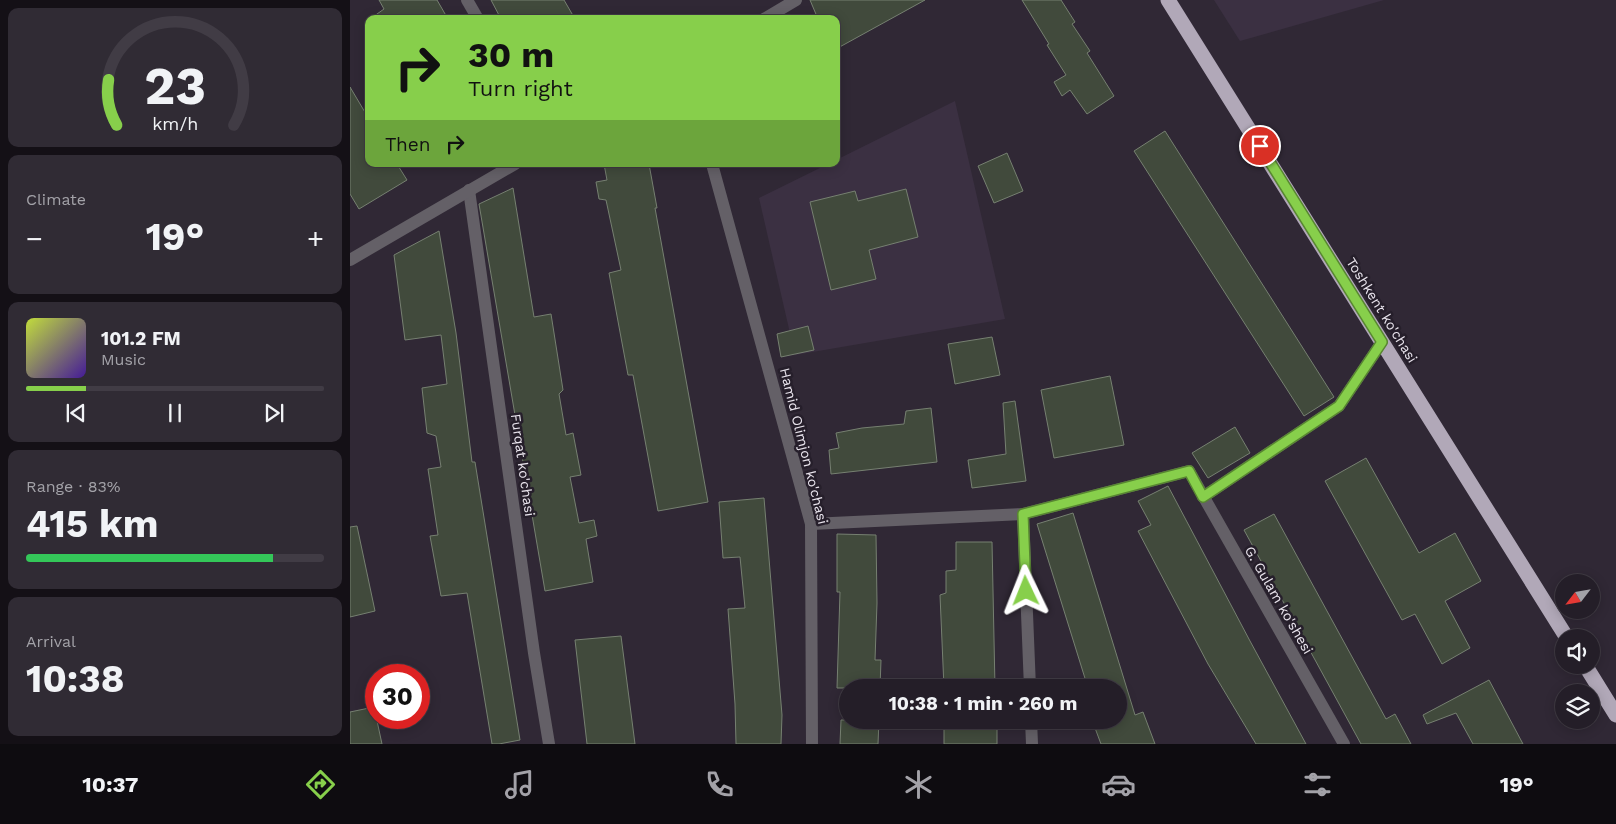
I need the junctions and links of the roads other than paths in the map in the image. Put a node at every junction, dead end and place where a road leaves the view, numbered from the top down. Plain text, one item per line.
1 (467, 0) edge
2 (796, 0) edge
3 (1168, 0) edge
4 (476, 15) edge
5 (771, 15) edge
6 (510, 167) edge
7 (713, 167) edge
8 (469, 190) junction
9 (350, 259) edge
10 (1382, 342) junction
11 (1203, 497) junction
12 (1023, 514) junction
13 (811, 524) junction
14 (1562, 629) edge
15 (1591, 674) edge
16 (1030, 679) edge
17 (1616, 715) edge
18 (1031, 729) edge
19 (549, 744) edge
20 (812, 744) edge
21 (1032, 744) edge
22 (1344, 744) edge

1 - 4 street
2 - 5 street
3 - 10 highway, Toshkent ko'chasi
6 - 8 street
7 - 13 street, Hamid Olimjon ko'chasi
8 - 9 street
8 - 19 street, Furqat ko'chasi
10 - 11 street
10 - 14 highway, Toshkent ko'chasi
11 - 12 street, G. Gulam ko'shesi
11 - 22 street, G. Gulam ko'shesi
12 - 13 street
12 - 16 street
13 - 20 street, Hamid Olimjon ko'chasi
15 - 17 highway
18 - 21 street

